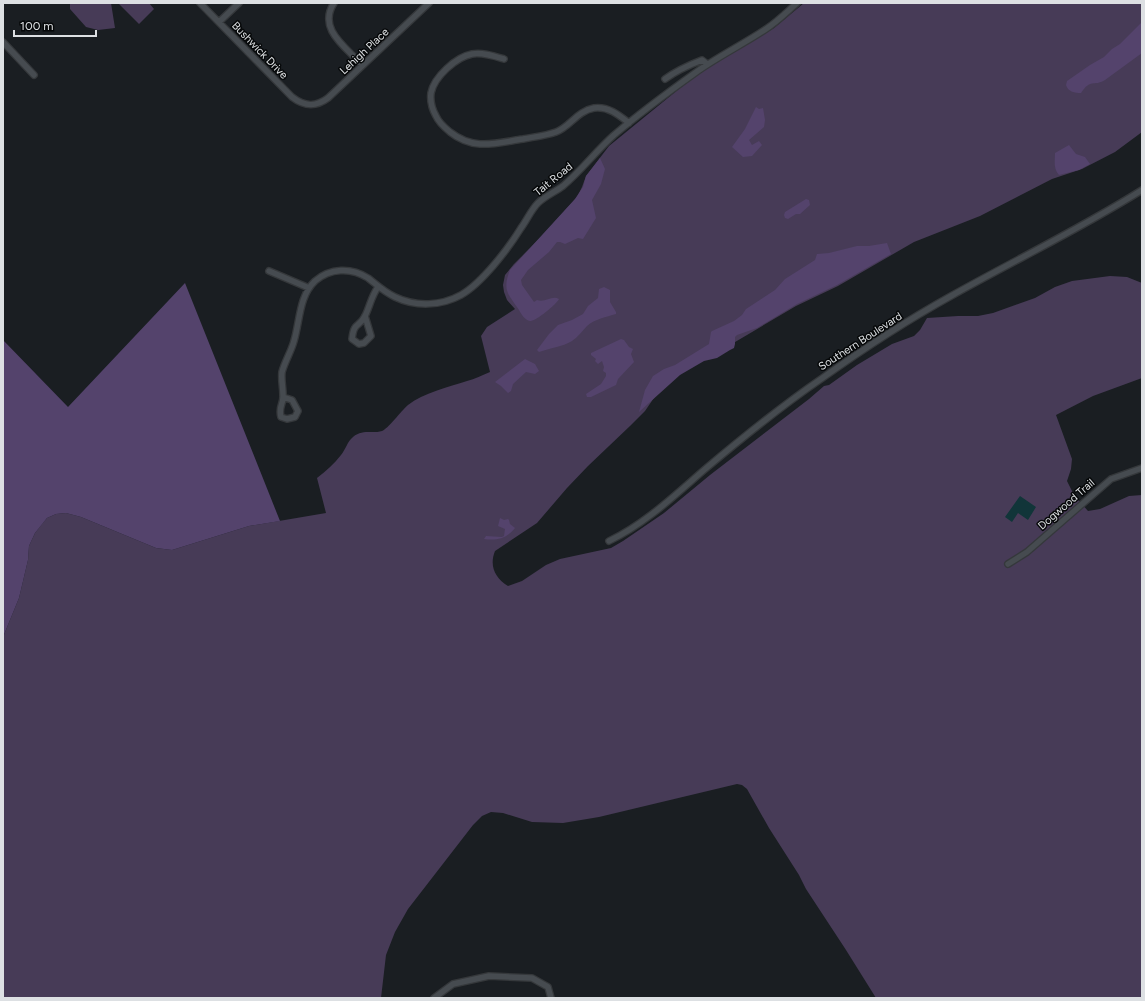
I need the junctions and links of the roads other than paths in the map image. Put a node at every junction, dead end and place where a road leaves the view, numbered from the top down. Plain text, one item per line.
1 (200, 3) edge
2 (239, 3) edge
3 (334, 3) edge
4 (429, 3) edge
5 (798, 3) edge
6 (219, 22) junction
7 (3, 42) edge
8 (504, 59) dead end
9 (707, 64) junction
10 (362, 65) junction
11 (34, 75) dead end
12 (665, 79) dead end
13 (308, 105) joint
14 (629, 124) junction
15 (1142, 190) edge
16 (269, 271) dead end
17 (378, 287) junction
18 (309, 288) junction
19 (365, 316) junction
20 (283, 397) dead end
21 (1142, 468) edge
22 (610, 541) dead end
23 (1008, 564) dead end
24 (434, 998) edge
25 (551, 998) edge

1 - 6 street, Bushwick Drive
2 - 6 street
3 - 10 street
4 - 10 street, Lehigh Place
5 - 9 street, Tait Road
6 - 13 street, Bushwick Drive
7 - 11 street
8 - 14 street
9 - 12 street, Tait Road
9 - 14 street, Tait Road
10 - 13 street, Lehigh Place
14 - 17 street, Tait Road
15 - 22 street, Southern Boulevard
16 - 18 street
17 - 18 street, Tait Road
17 - 19 street
18 - 20 street
19 - 19 street
21 - 23 street, Dogwood Trail
24 - 25 street

